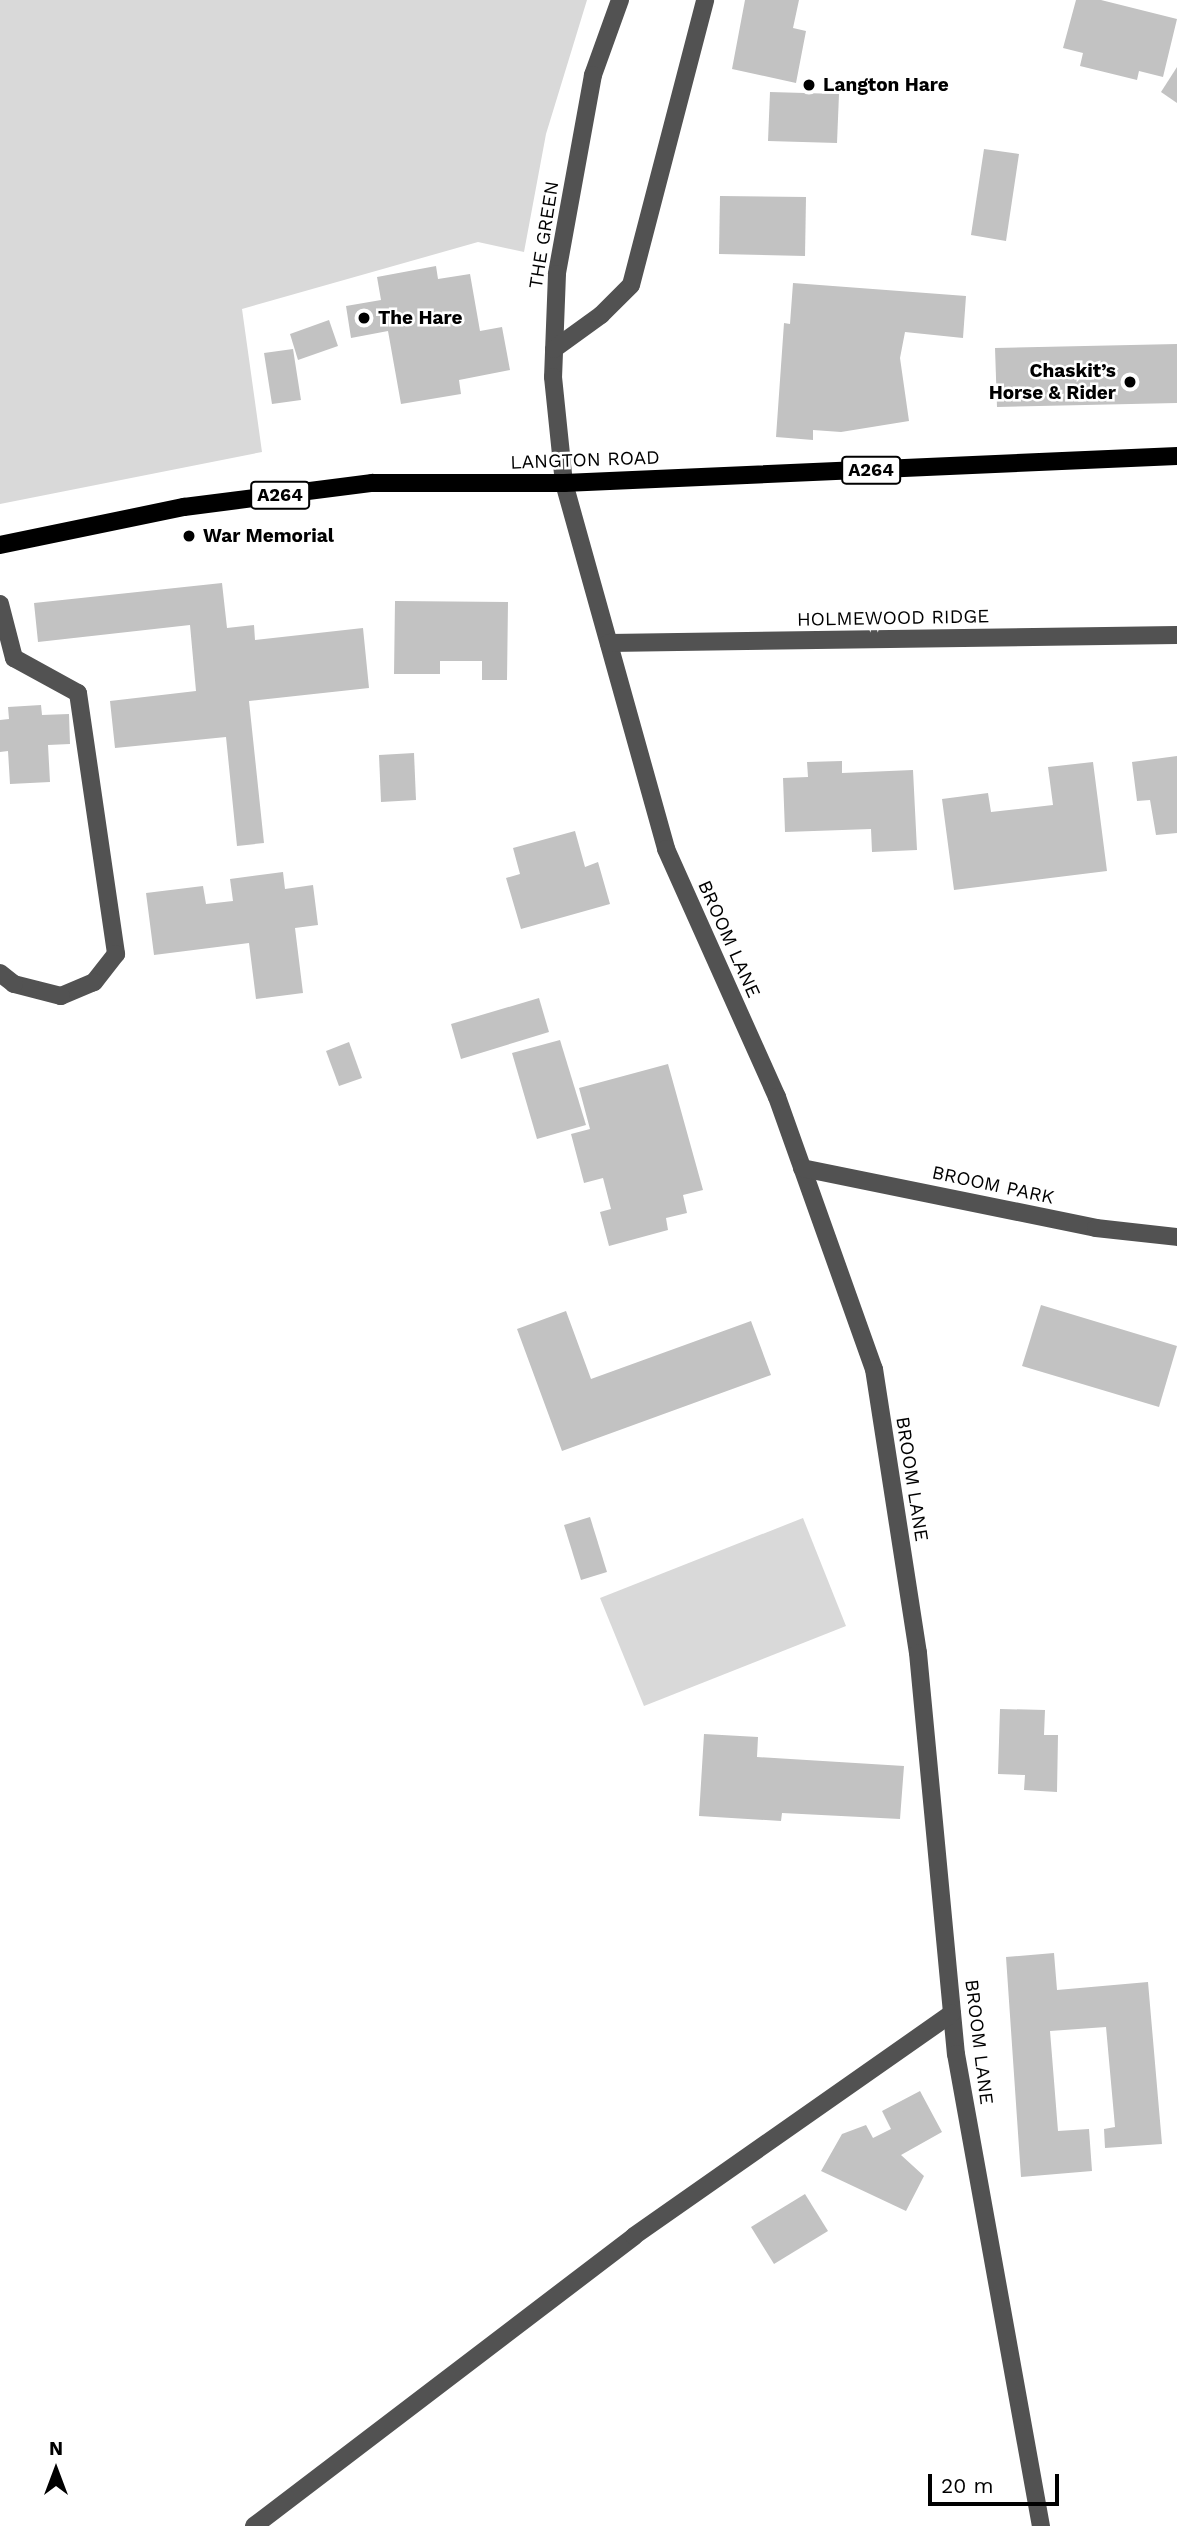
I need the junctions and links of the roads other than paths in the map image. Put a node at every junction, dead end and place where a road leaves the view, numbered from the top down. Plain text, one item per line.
1 (620, 0) edge
2 (705, 0) edge
3 (554, 349) junction
4 (1177, 456) edge
5 (564, 483) junction
6 (0, 545) edge
7 (0, 604) edge
8 (1177, 635) edge
9 (609, 643) junction
10 (0, 973) edge
11 (802, 1168) junction
12 (1177, 1237) edge
13 (952, 2013) junction
14 (254, 2526) edge
15 (1041, 2526) edge

1 - 3 street, THE GREEN
2 - 3 street
3 - 5 street, THE GREEN
4 - 5 main road, LANGTON ROAD / A264
5 - 6 main road, LANGTON ROAD / A264
5 - 9 street, BROOM LANE
7 - 10 street
8 - 9 street, HOLMEWOOD RIDGE
9 - 11 street, BROOM LANE
11 - 12 street, BROOM PARK
11 - 13 street, BROOM LANE
13 - 14 street
13 - 15 street, BROOM LANE

